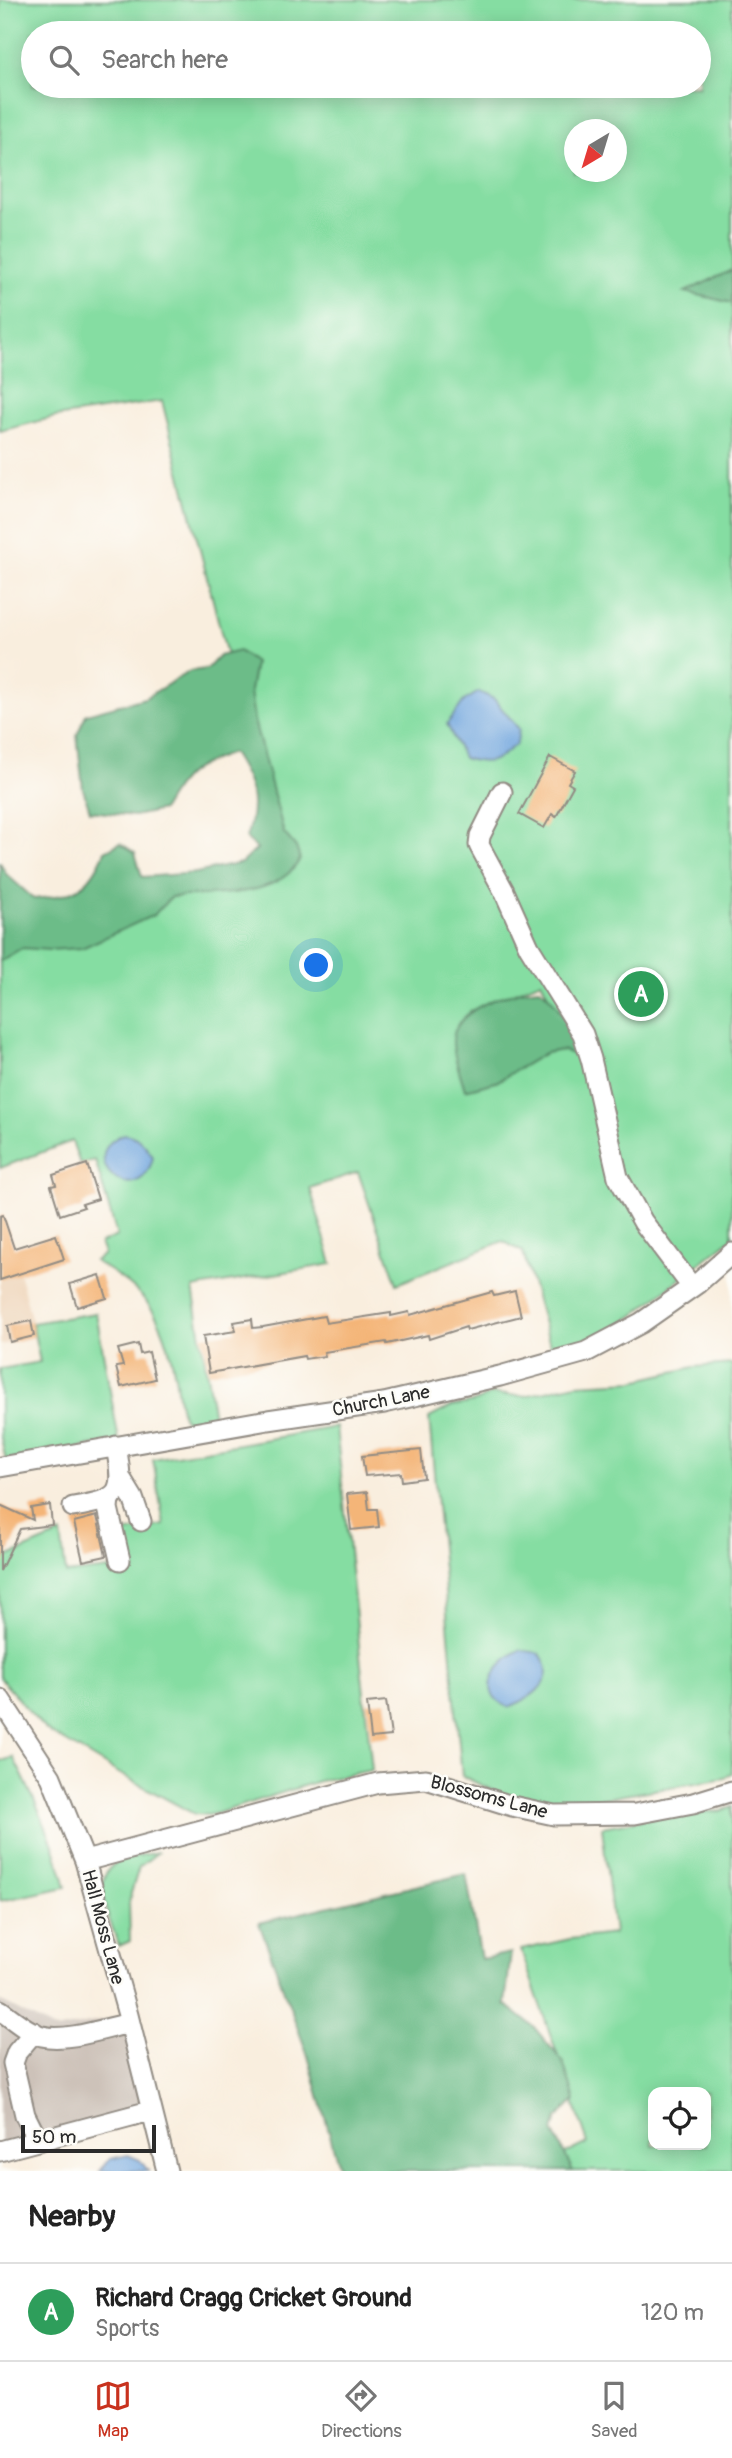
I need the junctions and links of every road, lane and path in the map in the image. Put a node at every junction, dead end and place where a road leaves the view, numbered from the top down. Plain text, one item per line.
1 (502, 792) dead end
2 (732, 1253) edge
3 (692, 1287) junction
4 (116, 1446) junction
5 (1, 1462) edge
6 (121, 1480) junction
7 (109, 1499) junction
8 (73, 1507) dead end
9 (141, 1521) dead end
10 (120, 1560) dead end
11 (0, 1699) edge
12 (732, 1791) edge
13 (85, 1861) junction
14 (0, 2010) edge
15 (130, 2023) junction
16 (34, 2032) junction
17 (150, 2111) junction
18 (38, 2141) junction
19 (0, 2151) edge
20 (167, 2171) edge

1 - 3 street
2 - 3 street, Church Lane
3 - 4 street, Church Lane
4 - 5 street, Church Lane
4 - 6 street
6 - 7 street
6 - 9 street
7 - 8 street
7 - 10 street
11 - 13 street, Hall Moss Lane
12 - 13 street, Blossoms Lane
13 - 15 street, Hall Moss Lane
14 - 16 street
15 - 16 street
15 - 17 street, Hall Moss Lane
16 - 18 street
17 - 18 street
17 - 20 street, Hall Moss Lane
18 - 19 street

